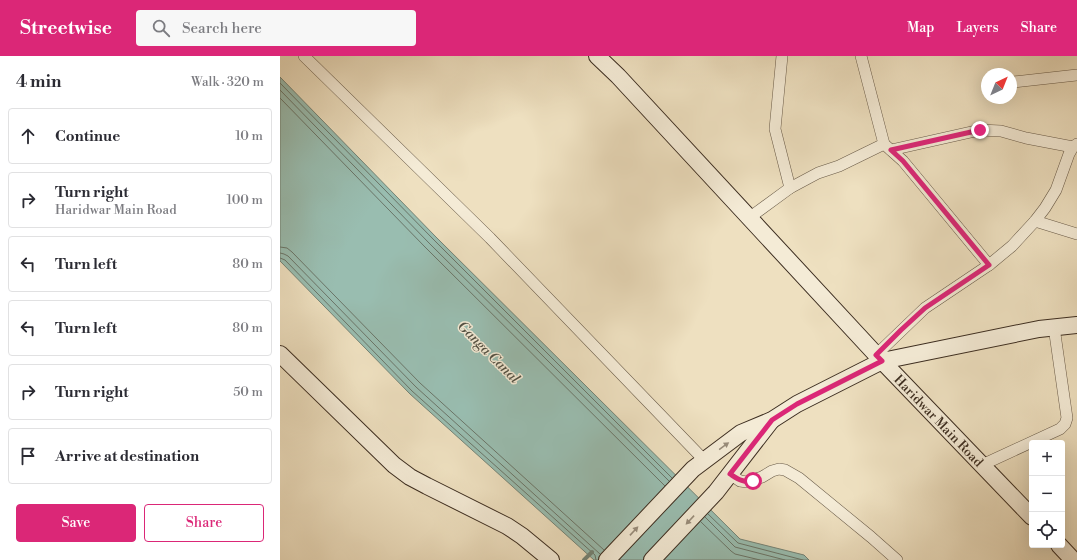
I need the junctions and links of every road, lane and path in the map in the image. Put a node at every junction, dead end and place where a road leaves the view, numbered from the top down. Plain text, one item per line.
1 (304, 56) edge
2 (782, 56) edge
3 (861, 56) edge
4 (602, 57) edge
5 (1077, 75) edge
6 (1017, 82) edge
7 (1075, 146) edge
8 (888, 147) junction
9 (790, 188) junction
10 (749, 218) junction
11 (1035, 221) junction
12 (1077, 234) edge
13 (989, 265) junction
14 (1077, 324) edge
15 (1054, 327) junction
16 (280, 354) edge
17 (879, 358) junction
18 (772, 420) junction
19 (698, 464) junction
20 (982, 465) junction
21 (730, 474) junction
22 (1029, 514) edge
23 (1062, 548) edge
24 (551, 560) edge
25 (607, 560) edge
26 (652, 560) edge
27 (897, 560) edge
28 (1073, 560) edge

1 - 19 street
2 - 9 street
3 - 8 street
4 - 10 street, Haridwar Main Road
5 - 6 street
7 - 8 street
7 - 11 street
8 - 9 street
8 - 13 street
9 - 10 street
10 - 17 street, Haridwar Main Road
11 - 12 street
11 - 13 street
13 - 17 street
14 - 15 street
15 - 17 street
15 - 20 street
16 - 24 street
17 - 18 street
17 - 20 street, Haridwar Main Road
19 -> 18 street
18 - 21 street
25 -> 19 street
20 - 22 street, Haridwar Main Road
21 -> 26 street
21 - 27 street
23 - 28 street

